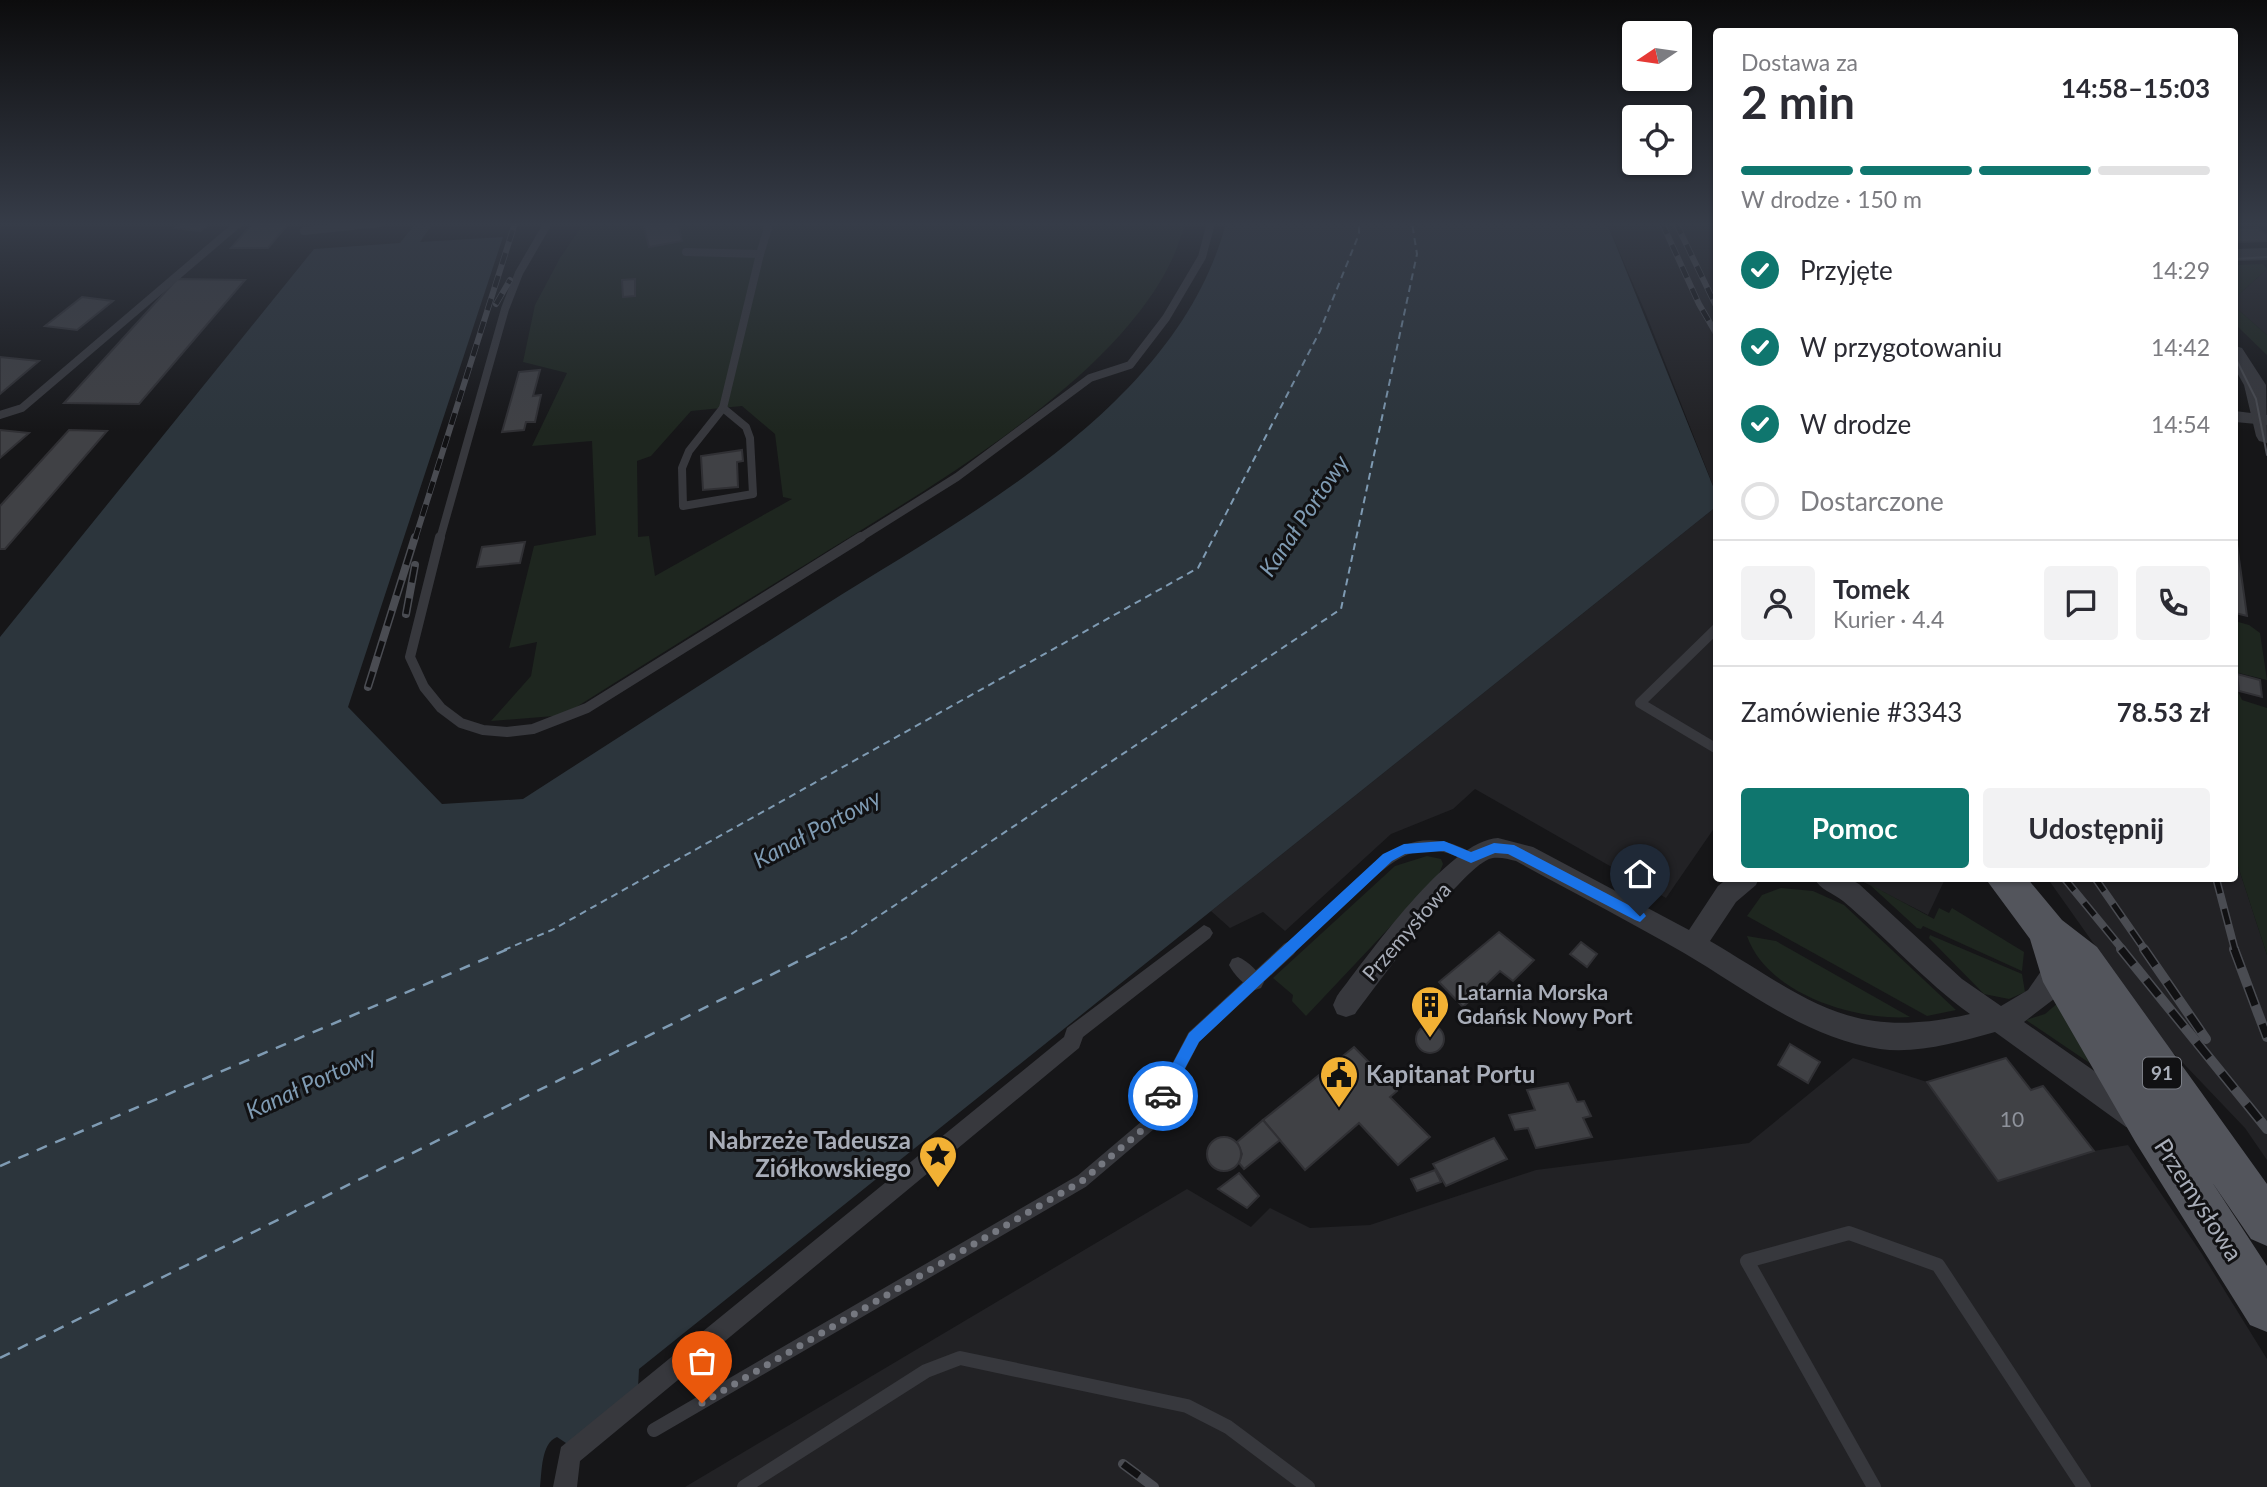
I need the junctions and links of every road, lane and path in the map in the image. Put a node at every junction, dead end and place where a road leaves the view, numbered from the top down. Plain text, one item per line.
1 (158, 292) edge
2 (511, 292) edge
3 (751, 292) edge
4 (1181, 292) edge
5 (2238, 356) edge
6 (2261, 386) edge
7 (723, 408) junction
8 (0, 415) edge
9 (2238, 418) edge
10 (2266, 428) edge
11 (1713, 631) edge
12 (1713, 747) edge
13 (1471, 858) junction
14 (1742, 882) edge
15 (1833, 882) edge
16 (2007, 882) edge
17 (1204, 933) dead end
18 (1693, 945) junction
19 (2052, 950) junction
20 (1238, 965) dead end
21 (1255, 982) junction
22 (1346, 1005) dead end
23 (1997, 1020) junction
24 (2151, 1128) junction
25 (2267, 1223) edge
26 (2267, 1308) edge
27 (654, 1430) dead end
28 (565, 1487) edge
29 (744, 1487) edge
30 (1308, 1487) edge
31 (1874, 1487) edge
32 (2084, 1487) edge

1 - 8 lane
2 - 4 lane
3 - 7 lane
5 - 6 street
6 - 10 street
7 - 7 lane
9 - 10 street
11 - 12 lane
13 - 18 street
13 - 21 lane
13 - 22 street, Przemysłowa
14 - 18 street
15 - 23 street, Przemysłowa
16 - 19 main road, Przemysłowa / 91
17 - 28 street
18 - 23 street
19 - 23 street
19 - 24 main road, Przemysłowa
19 - 25 main road, Przemysłowa / 91
20 - 21 street
21 - 27 lane
23 - 24 street, Przemysłowa
24 - 26 main road, Przemysłowa
29 - 30 lane
31 - 32 lane

